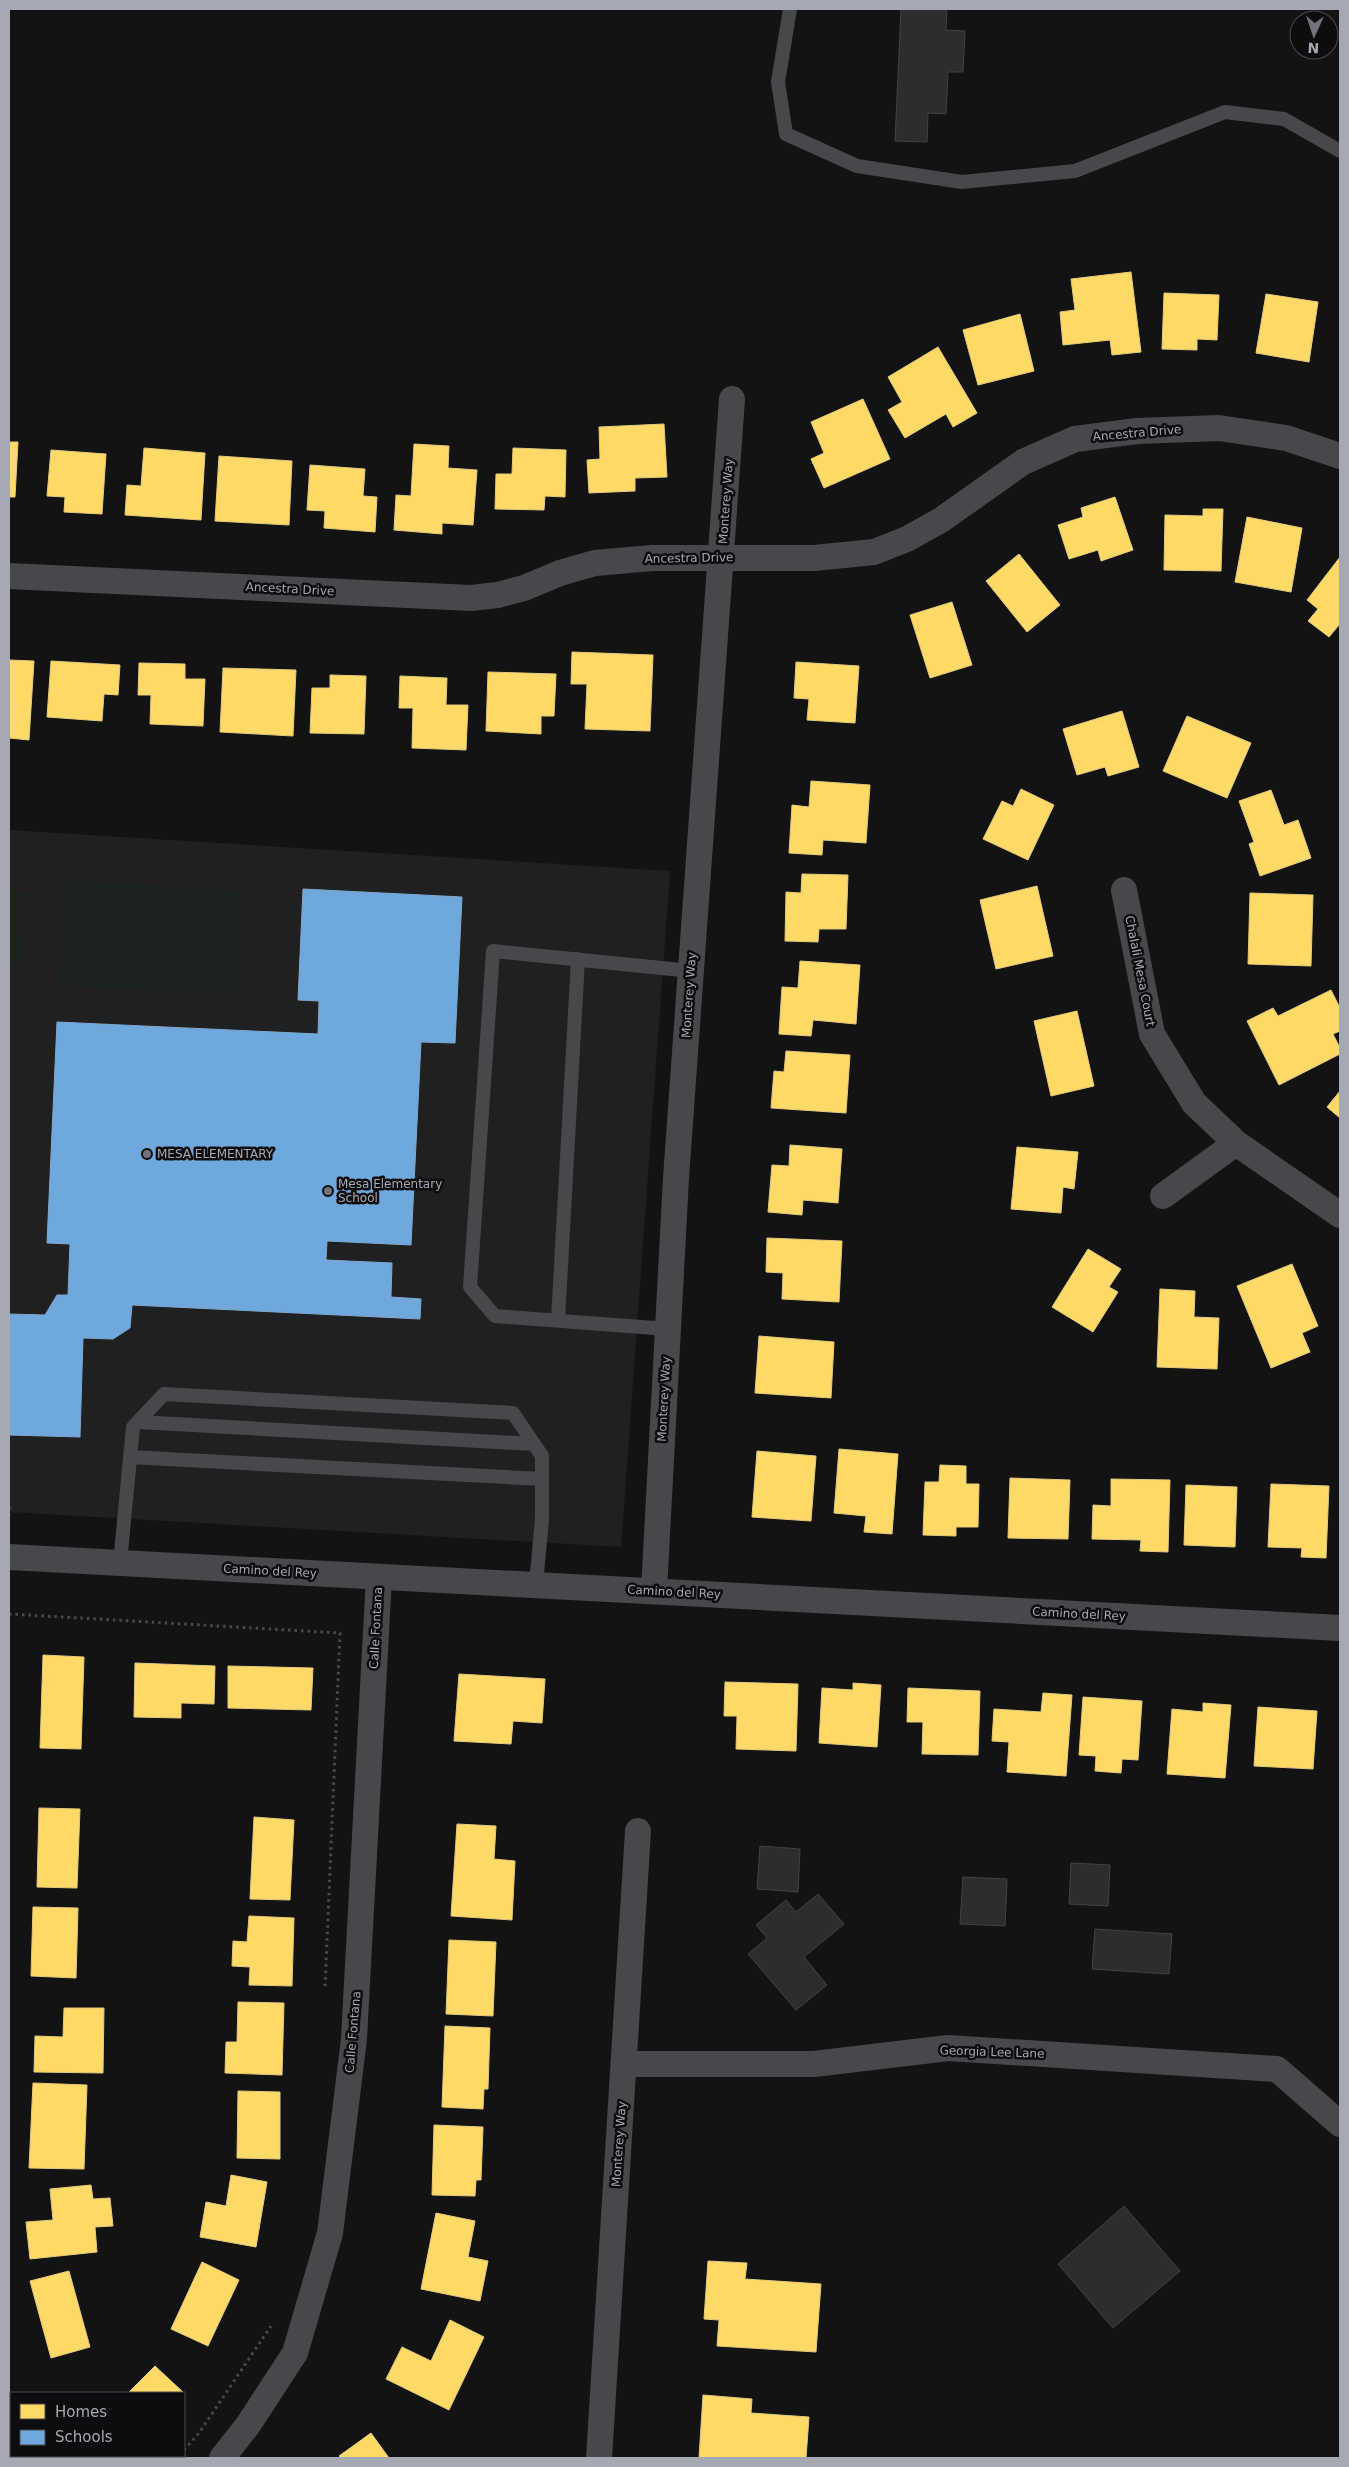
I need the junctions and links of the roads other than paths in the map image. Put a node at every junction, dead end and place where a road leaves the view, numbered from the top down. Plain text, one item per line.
1 (790, 9) edge
2 (1340, 151) edge
3 (732, 399) dead end
4 (1340, 456) edge
5 (722, 558) junction
6 (9, 576) edge
7 (1124, 890) dead end
8 (578, 959) junction
9 (691, 971) junction
10 (1236, 1143) junction
11 (1163, 1196) dead end
12 (1340, 1214) edge
13 (558, 1320) junction
14 (668, 1329) junction
15 (138, 1422) junction
16 (534, 1444) junction
17 (130, 1457) junction
18 (542, 1479) junction
19 (9, 1557) edge
20 (120, 1563) junction
21 (378, 1577) junction
22 (536, 1584) junction
23 (654, 1591) junction
24 (1340, 1628) edge
25 (638, 1831) dead end
26 (624, 2064) junction
27 (1340, 2124) edge
28 (222, 2458) edge
29 (599, 2458) edge

1 - 2 lane
3 - 5 street, Monterey Way
4 - 5 street, Ancestra Drive
5 - 6 street, Ancestra Drive
5 - 9 street, Monterey Way
7 - 10 street, Chalali Mesa Court
8 - 9 lane
8 - 13 lane
8 - 13 lane
9 - 14 street, Monterey Way
10 - 11 street
10 - 12 street, Chalali Mesa Court
13 - 14 lane
14 - 23 street, Monterey Way
15 - 16 lane
15 - 16 lane
15 - 17 lane
16 - 18 lane
17 - 18 lane
17 - 20 lane
18 - 22 lane
19 - 20 street, Camino del Rey
20 - 21 street, Camino del Rey
21 - 22 street, Camino del Rey
21 - 28 street, Calle Fontana
22 - 23 street, Camino del Rey
23 - 24 street, Camino del Rey
25 - 26 street, Monterey Way
26 - 27 street, Georgia Lee Lane
26 - 29 street, Monterey Way

